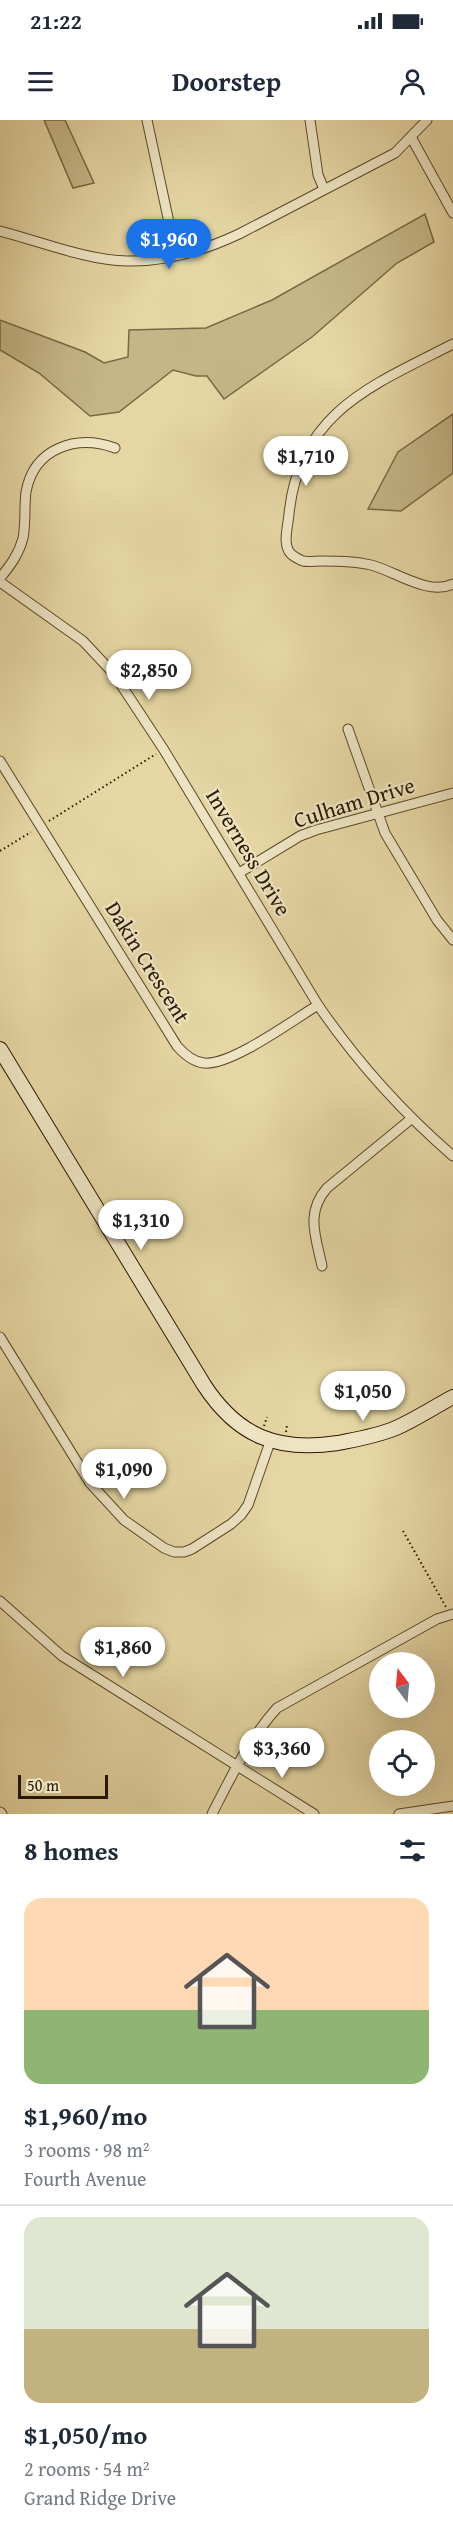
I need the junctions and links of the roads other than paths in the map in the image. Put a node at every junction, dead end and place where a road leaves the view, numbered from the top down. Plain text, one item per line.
1 (147, 120) edge
2 (310, 120) edge
3 (428, 120) edge
4 (411, 137) junction
5 (324, 189) junction
6 (453, 213) edge
7 (0, 231) edge
8 (176, 255) junction
9 (453, 344) edge
10 (115, 448) dead end
11 (0, 580) edge
12 (453, 584) edge
13 (348, 729) dead end
14 (0, 761) edge
15 (453, 794) edge
16 (376, 813) junction
17 (239, 873) junction
18 (453, 940) edge
19 (318, 1005) junction
20 (0, 1049) edge
21 (5, 1068) edge
22 (411, 1119) junction
23 (453, 1156) edge
24 (322, 1266) dead end
25 (0, 1337) edge
26 (453, 1397) edge
27 (270, 1442) junction
28 (0, 1601) edge
29 (452, 1614) edge
30 (236, 1767) junction
31 (453, 1806) edge
32 (212, 1814) edge
33 (314, 1814) edge
34 (399, 1814) edge

1 - 8 street
2 - 5 street
3 - 4 street
4 - 5 street
4 - 6 street
5 - 8 street
7 - 8 street
9 - 12 street
10 - 11 street
11 - 17 street, Inverness Drive
13 - 16 street
14 - 19 street, Dakin Crescent
15 - 16 street, Culham Drive
16 - 17 street, Culham Drive
16 - 18 street
17 - 19 street, Inverness Drive
19 - 22 street, Inverness Drive
20 - 21 street
21 - 27 street
22 - 23 street, Inverness Drive
22 - 24 street
25 - 27 street
26 - 27 street
28 - 30 street
29 - 30 street
30 - 32 street
30 - 33 street
31 - 34 street

